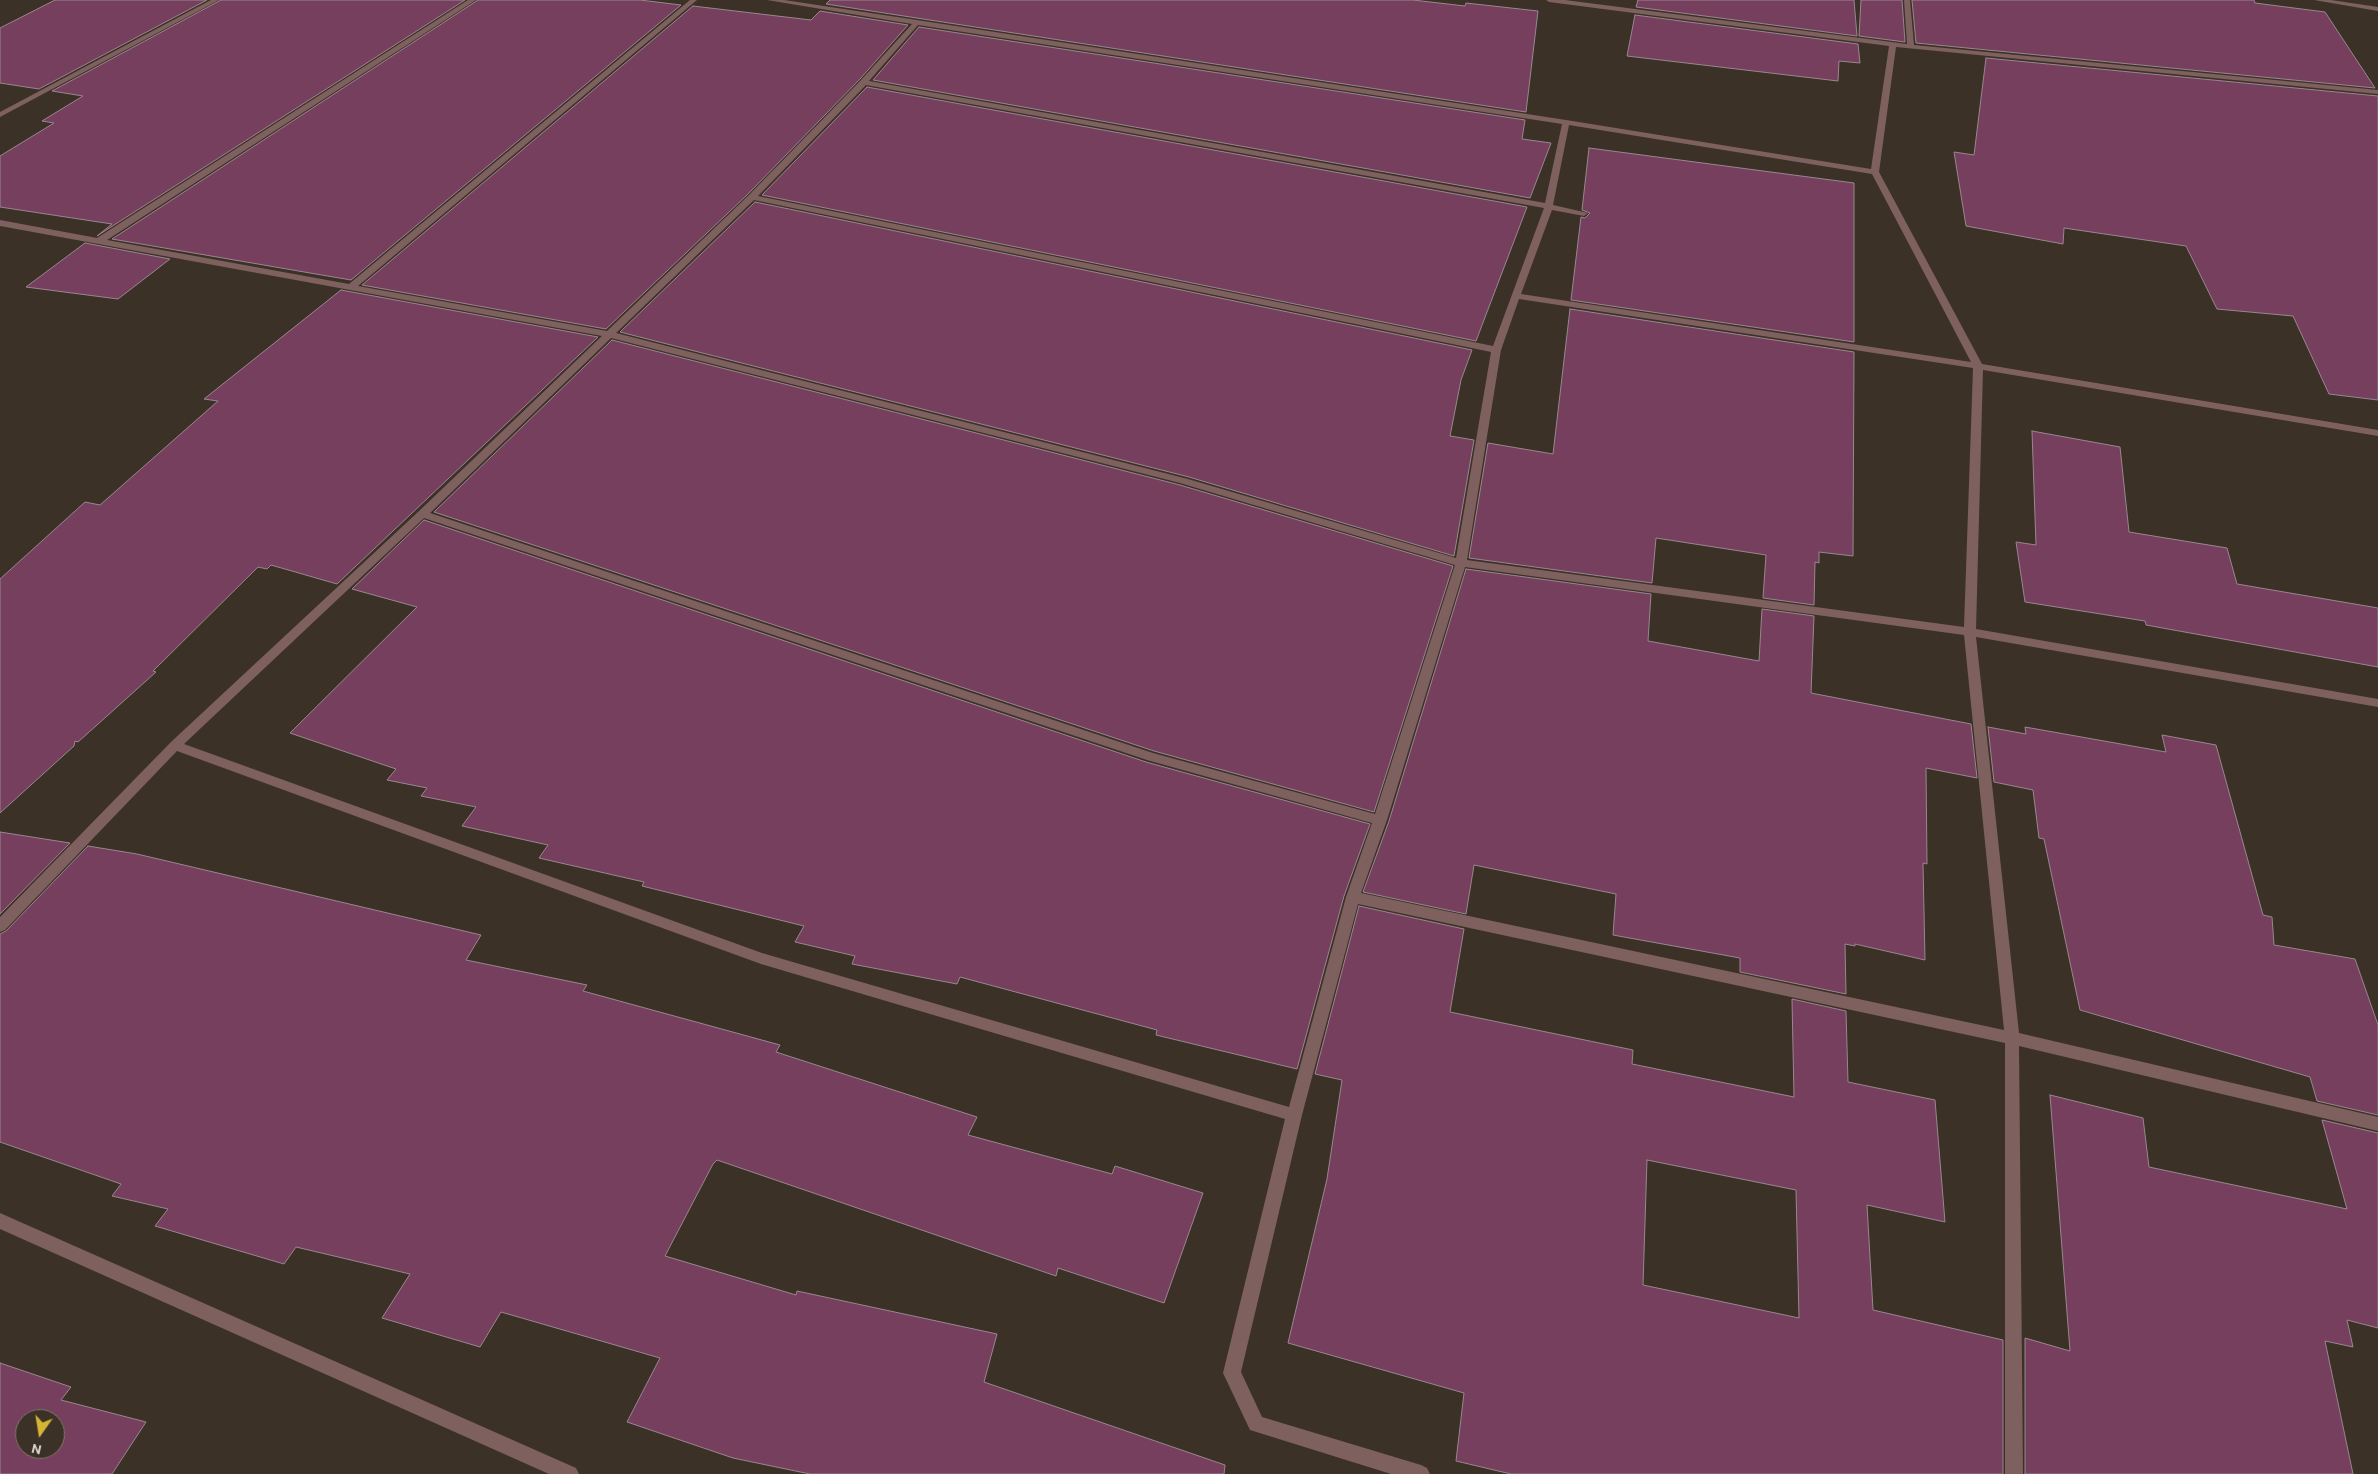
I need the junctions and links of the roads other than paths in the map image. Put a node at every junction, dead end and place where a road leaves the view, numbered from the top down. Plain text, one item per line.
1 (216, 0) edge
2 (473, 0) edge
3 (694, 0) edge
4 (770, 0) edge
5 (1549, 0) edge
6 (1907, 0) edge
7 (2317, 0) edge
8 (2378, 9) edge
9 (917, 22) junction
10 (1893, 45) junction
11 (1911, 47) junction
12 (864, 82) junction
13 (2378, 92) edge
14 (0, 115) edge
15 (1566, 122) junction
16 (1875, 172) junction
17 (752, 197) junction
18 (1548, 206) junction
19 (1584, 213) dead end
20 (0, 223) edge
21 (99, 241) junction
22 (351, 287) junction
23 (1516, 296) junction
24 (608, 334) junction
25 (1496, 350) junction
26 (1978, 366) junction
27 (2378, 432) edge
28 (422, 514) junction
29 (1461, 564) junction
30 (1970, 632) junction
31 (2378, 703) edge
32 (175, 745) junction
33 (1380, 820) junction
34 (1354, 897) junction
35 (0, 926) edge
36 (2012, 1038) junction
37 (1294, 1115) junction
38 (2378, 1124) edge
39 (0, 1221) edge
40 (570, 1474) edge
41 (1421, 1474) edge
42 (2014, 1474) edge

1 - 14 street
2 - 21 street
3 - 22 street
4 - 9 street
5 - 10 street
6 - 11 street
7 - 8 street
9 - 12 street
9 - 15 street
10 - 11 street
10 - 16 street
11 - 13 street
12 - 17 street
12 - 18 street
15 - 16 street
15 - 18 street
16 - 26 street
17 - 24 street
17 - 25 street
18 - 19 street
18 - 23 street
20 - 21 street
21 - 22 street
22 - 24 street
23 - 25 street
23 - 26 street
24 - 28 street
24 - 29 street
25 - 29 street
26 - 27 street
26 - 30 street
28 - 32 street
28 - 33 street
29 - 30 street
29 - 33 street
30 - 31 street
30 - 36 street
32 - 35 street
32 - 37 street
33 - 34 street
34 - 36 street
34 - 37 street
36 - 38 street
36 - 42 street
37 - 41 street
39 - 40 street

